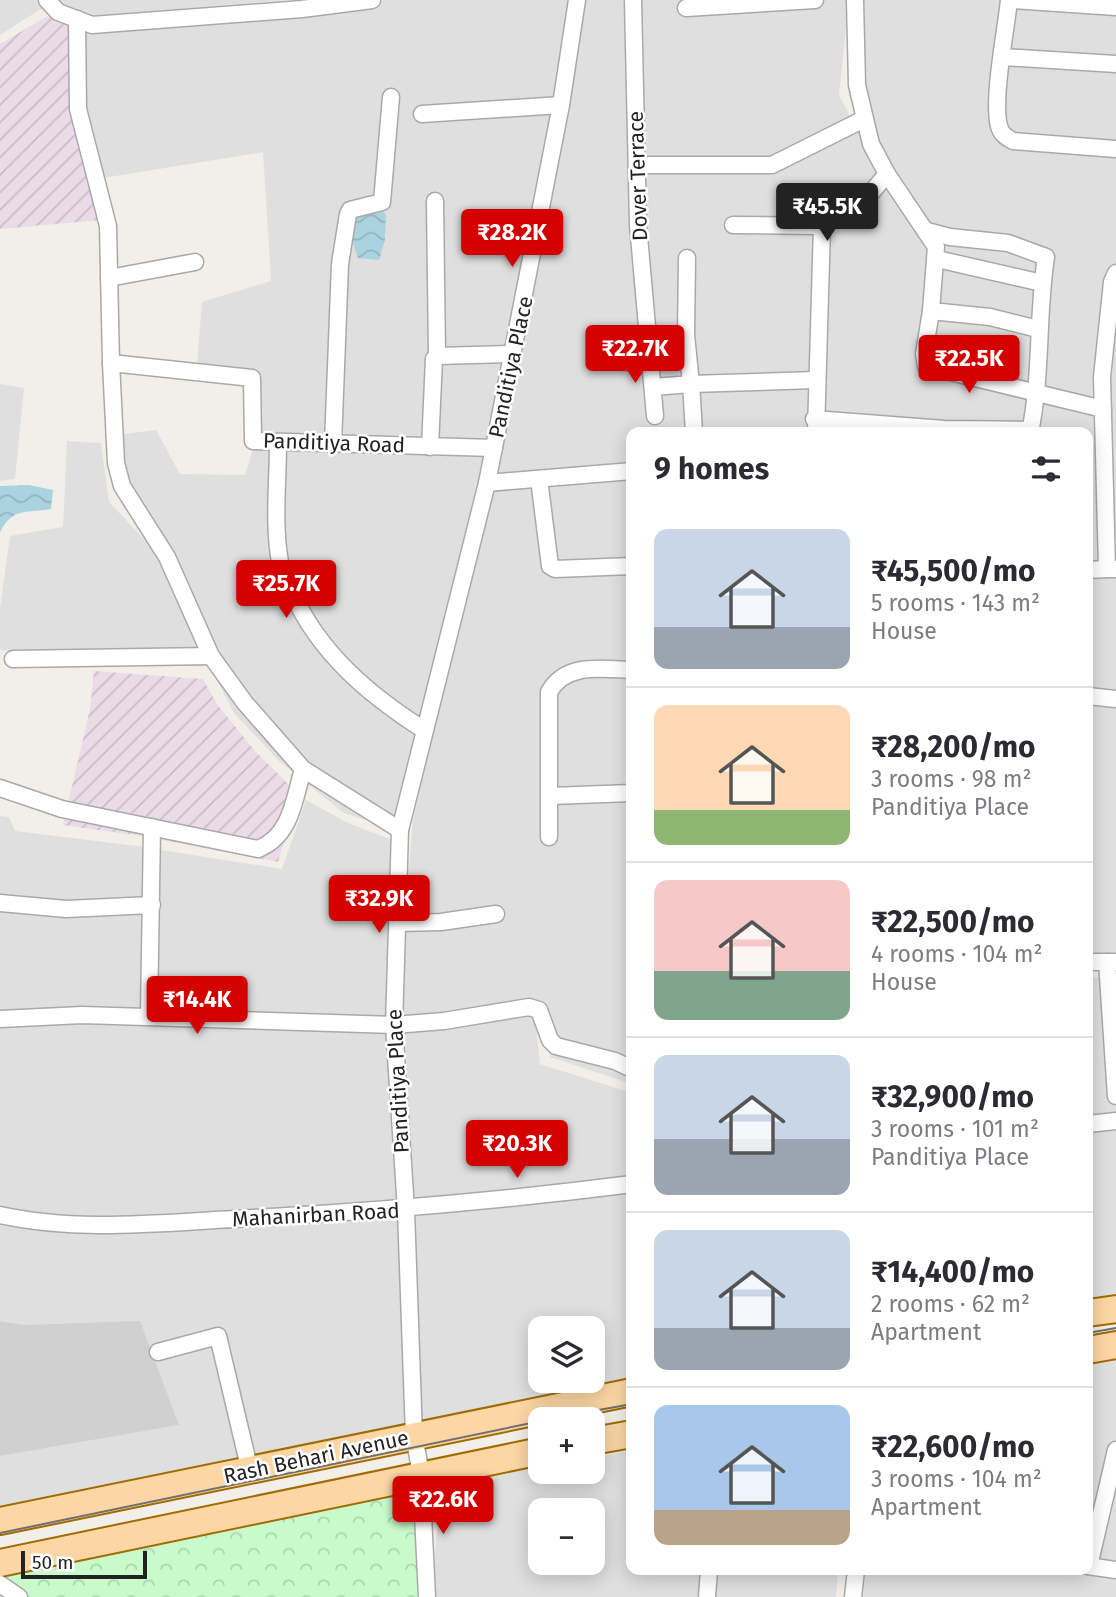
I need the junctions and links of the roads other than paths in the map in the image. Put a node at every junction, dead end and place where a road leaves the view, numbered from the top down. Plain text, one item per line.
1 (47, 0) edge
2 (372, 0) edge
3 (577, 0) edge
4 (633, 0) edge
5 (815, 0) edge
6 (855, 0) edge
7 (1011, 0) edge
8 (292, 5) edge
9 (1116, 7) edge
10 (686, 8) dead end
11 (77, 19) junction
12 (1003, 57) junction
13 (1116, 64) edge
14 (391, 97) dead end
15 (561, 105) junction
16 (422, 114) dead end
17 (864, 118) junction
18 (1116, 149) edge
19 (636, 165) junction
20 (887, 174) junction
21 (435, 201) dead end
22 (733, 225) dead end
23 (822, 226) junction
24 (927, 231) junction
25 (687, 258) dead end
26 (937, 259) junction
27 (195, 262) dead end
28 (1116, 273) edge
29 (109, 278) junction
30 (1042, 283) junction
31 (931, 311) junction
32 (1038, 329) junction
33 (512, 354) junction
34 (437, 355) junction
35 (111, 363) junction
36 (815, 380) junction
37 (691, 384) junction
38 (653, 387) junction
39 (1038, 393) junction
40 (1103, 409) junction
41 (655, 416) dead end
42 (815, 426) edge
43 (694, 427) edge
44 (858, 427) edge
45 (1032, 427) edge
46 (278, 443) junction
47 (333, 444) junction
48 (430, 447) junction
49 (494, 448) junction
50 (626, 472) edge
51 (539, 479) junction
52 (487, 483) junction
53 (626, 566) edge
54 (1112, 569) edge
55 (1093, 570) edge
56 (211, 656) junction
57 (13, 659) dead end
58 (626, 670) edge
59 (1093, 696) edge
60 (1116, 698) edge
61 (424, 730) junction
62 (303, 769) junction
63 (0, 788) edge
64 (626, 793) edge
65 (550, 796) junction
66 (152, 827) junction
67 (400, 830) junction
68 (549, 837) dead end
69 (0, 903) edge
70 (152, 905) junction
71 (496, 914) dead end
72 (397, 923) junction
73 (1093, 962) edge
74 (1112, 962) edge
75 (149, 1016) junction
76 (0, 1019) edge
77 (394, 1025) junction
78 (626, 1066) edge
79 (1116, 1096) edge
80 (1116, 1121) edge
81 (1093, 1123) edge
82 (626, 1185) edge
83 (406, 1210) junction
84 (0, 1216) edge
85 (1116, 1309) edge
86 (1093, 1312) edge
87 (1116, 1345) edge
88 (1093, 1349) edge
89 (158, 1352) dead end
90 (626, 1393) edge
91 (626, 1435) edge
92 (414, 1436) junction
93 (605, 1439) edge
94 (1116, 1450) edge
95 (528, 1453) edge
96 (250, 1471) junction
97 (421, 1474) junction
98 (0, 1521) edge
99 (1093, 1549) edge
100 (0, 1563) edge
101 (1093, 1567) edge
102 (1116, 1570) edge
103 (709, 1575) edge
104 (855, 1575) edge
105 (0, 1584) edge
106 (19, 1597) edge
107 (427, 1597) edge
108 (707, 1597) edge
109 (853, 1597) edge

1 - 11 street
2 - 8 street
3 - 15 street, Panditiya Place
4 - 19 street, Dover Terrace
5 - 10 street
6 - 17 street
7 - 9 street
7 - 12 street
8 - 11 street
11 - 29 street
12 - 13 street
12 - 18 street
14 - 47 street
15 - 16 street
15 - 33 street, Panditiya Place
17 - 19 street
17 - 20 street
19 - 38 street, Dover Terrace
20 - 23 street
20 - 24 street
21 - 34 street
22 - 23 street
23 - 36 street
24 - 26 street
24 - 30 street
25 - 37 street
26 - 30 street
26 - 31 street
27 - 29 street
28 - 40 street
29 - 35 street
30 - 32 street
31 - 32 street
31 - 39 street
32 - 39 street
33 - 34 street
33 - 49 street, Panditiya Place
34 - 48 street
35 - 46 street, Panditiya Road
35 - 56 street
36 - 37 street
36 - 42 street
37 - 38 street
37 - 43 street
38 - 41 street, Dover Terrace
39 - 40 street
39 - 45 street
40 - 54 street
42 - 44 street
46 - 47 street, Panditiya Road
46 - 61 street
47 - 48 street, Panditiya Road
48 - 49 street, Panditiya Road
49 - 52 street, Panditiya Place
50 - 51 street
51 - 52 street
51 - 53 street
52 - 61 street, Panditiya Place
54 - 55 street
56 - 57 street
56 - 62 street
58 - 65 street
59 - 60 street
61 - 67 street, Panditiya Place
62 - 66 street
62 - 67 street
63 - 66 street
64 - 65 street
65 - 68 street
66 - 70 street
67 - 72 street, Panditiya Place
69 - 70 street
70 - 75 street
71 - 72 street
72 - 77 street, Panditiya Place
73 - 74 street
74 - 79 street
75 - 76 street
75 - 77 street
77 - 78 street
77 - 83 street, Panditiya Place
80 - 81 street
82 - 83 street, Mahanirban Road
83 - 84 street, Mahanirban Road
83 - 92 street, Panditiya Place
85 - 86 main road
87 - 88 main road
89 - 96 street
90 - 92 main road, Rash Behari Avenue
91 - 93 main road
92 - 96 main road, Rash Behari Avenue
92 - 97 street, Panditiya Place
94 - 99 street
95 - 97 main road, Rash Behari Avenue
96 - 98 main road, Rash Behari Avenue
97 - 100 main road, Rash Behari Avenue
97 - 107 street, Panditiya Place
101 - 102 street
103 - 108 street
104 - 109 street
105 - 106 street

